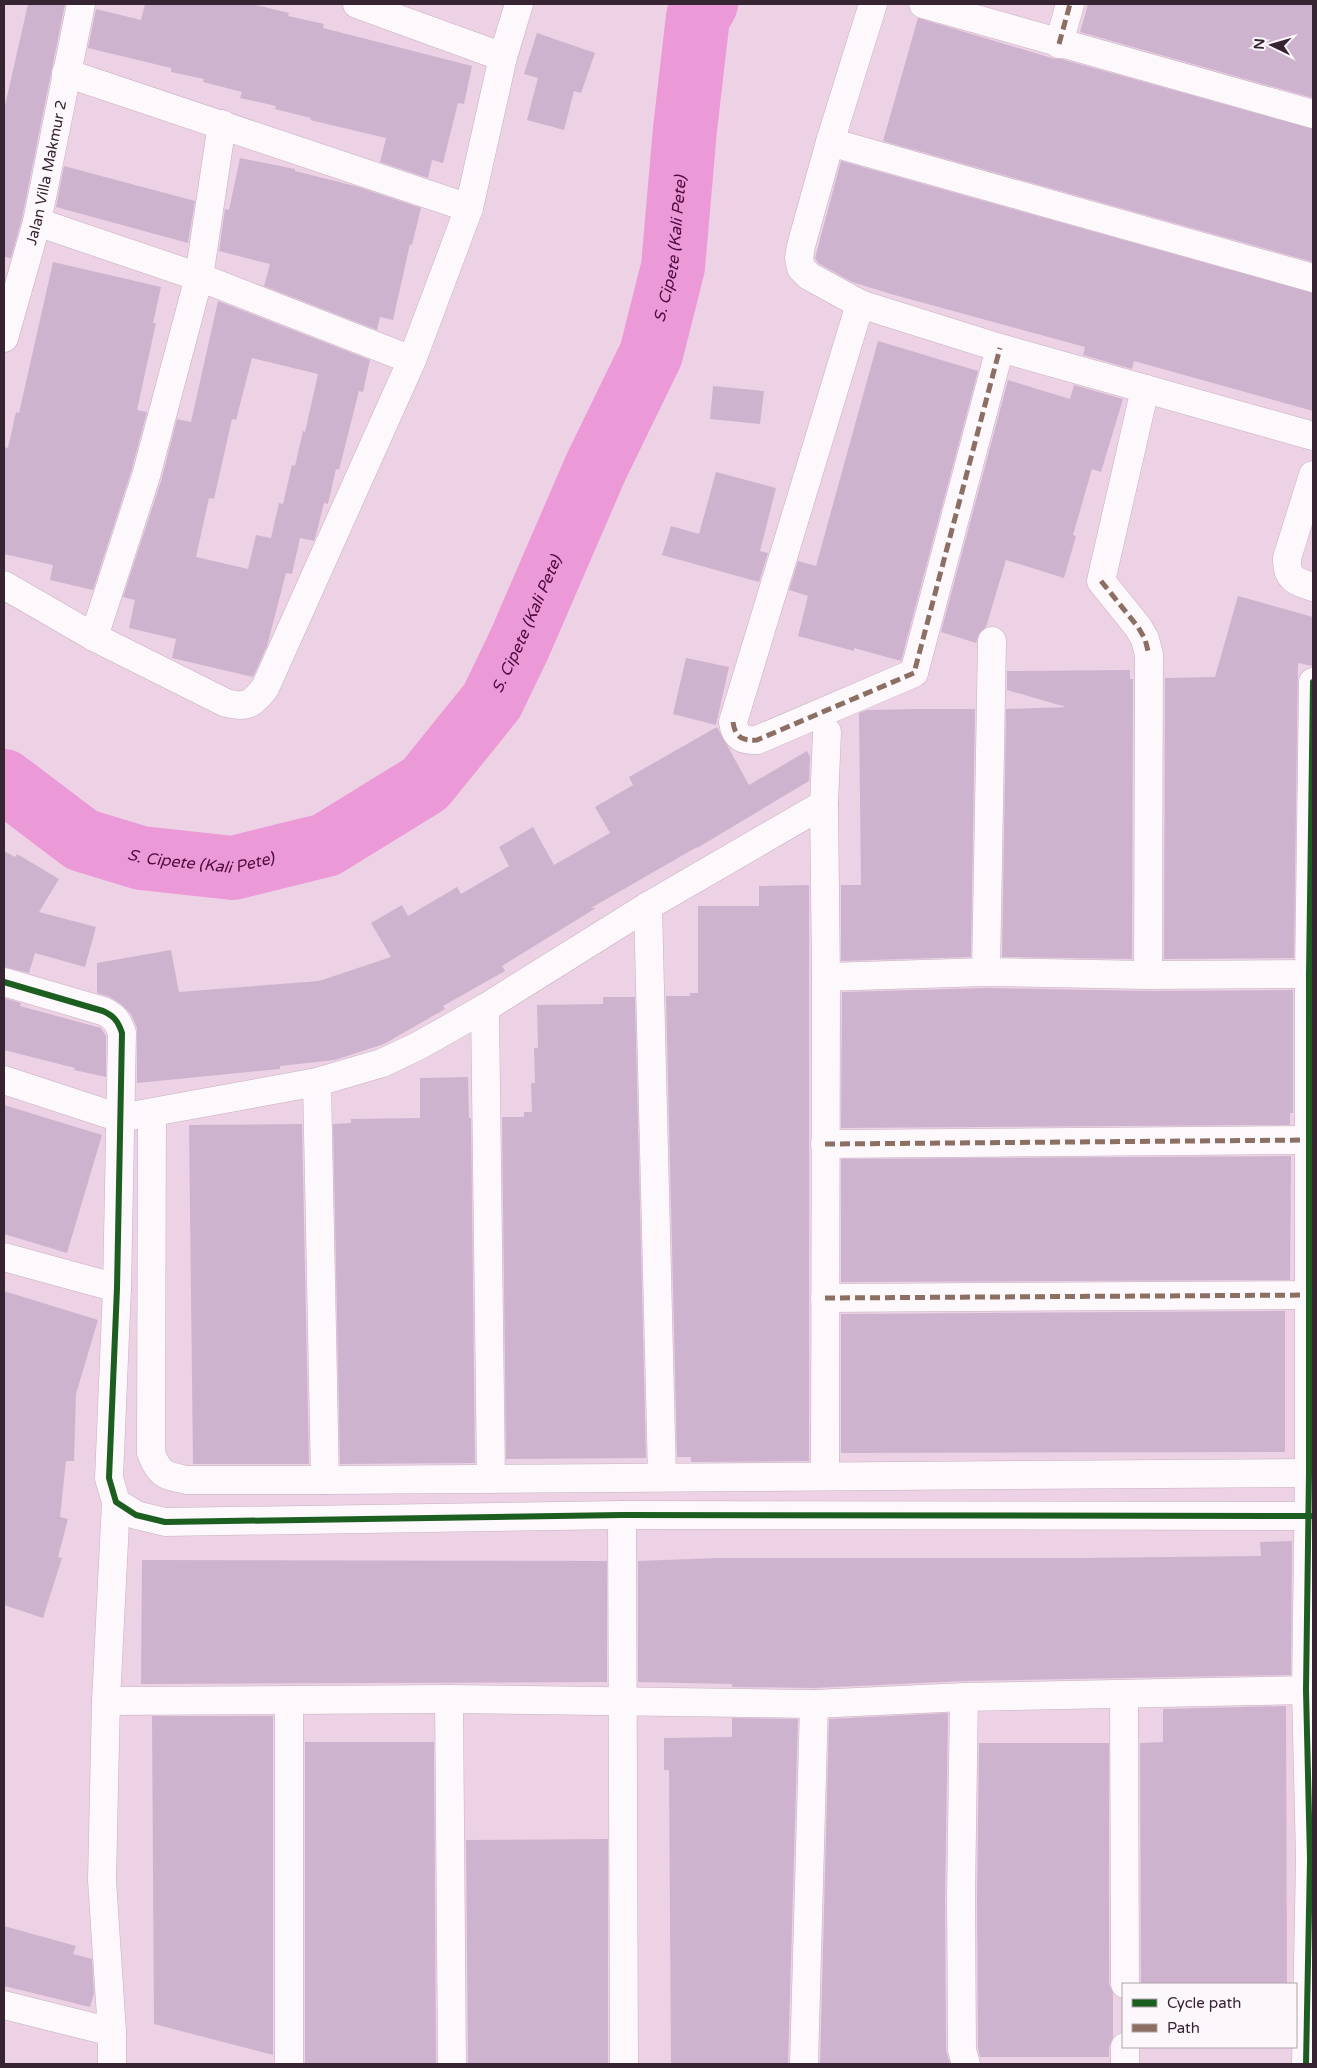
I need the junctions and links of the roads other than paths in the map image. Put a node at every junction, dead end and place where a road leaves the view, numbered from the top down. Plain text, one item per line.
1 (81, 4) edge
2 (357, 4) edge
3 (519, 4) edge
4 (873, 4) edge
5 (923, 4) edge
6 (1070, 4) edge
7 (1059, 44) junction
8 (503, 57) junction
9 (66, 72) junction
10 (1313, 114) edge
11 (222, 124) junction
12 (830, 142) junction
13 (469, 208) junction
14 (37, 222) junction
15 (199, 278) junction
16 (1313, 278) edge
17 (860, 304) junction
18 (4, 338) edge
19 (1000, 348) junction
20 (412, 360) junction
21 (1145, 389) junction
22 (1313, 436) edge
23 (1313, 475) edge
24 (4, 585) edge
25 (1313, 587) edge
26 (94, 637) junction
27 (992, 641) dead end
28 (1313, 682) edge
29 (827, 732) dead end
30 (824, 804) junction
31 (648, 906) junction
32 (986, 972) junction
33 (1311, 974) edge
34 (1148, 975) junction
35 (826, 977) junction
36 (4, 982) edge
37 (485, 1008) junction
38 (4, 1080) edge
39 (317, 1082) junction
40 (152, 1113) junction
41 (120, 1118) junction
42 (1311, 1140) edge
43 (825, 1144) junction
44 (4, 1257) edge
45 (117, 1288) junction
46 (1311, 1295) edge
47 (825, 1298) junction
48 (1311, 1473) edge
49 (662, 1476) junction
50 (825, 1476) junction
51 (491, 1479) junction
52 (325, 1480) junction
53 (116, 1502) junction
54 (622, 1515) junction
55 (1310, 1516) edge
56 (1310, 1690) edge
57 (1124, 1694) junction
58 (964, 1697) junction
59 (449, 1699) junction
60 (289, 1700) junction
61 (106, 1701) junction
62 (622, 1702) junction
63 (814, 1704) junction
64 (1312, 1859) edge
65 (1125, 1983) edge
66 (4, 2005) edge
67 (112, 2032) junction
68 (1125, 2048) edge
69 (112, 2064) edge
70 (289, 2064) edge
71 (452, 2064) edge
72 (624, 2064) edge
73 (804, 2064) edge
74 (966, 2064) edge
75 (1125, 2064) edge
76 (1306, 2064) edge

1 - 9 street, Jalan Villa Makmur 2
2 - 8 street
3 - 8 street
4 - 12 street
5 - 7 street
6 - 7 street
7 - 10 street
8 - 13 street
9 - 11 street
9 - 14 street, Jalan Villa Makmur 2
11 - 13 street
11 - 15 street
12 - 16 street
12 - 17 street
13 - 20 street
14 - 15 street
14 - 18 street, Jalan Villa Makmur 2
15 - 20 street
15 - 26 street
17 - 19 street
17 - 19 street
19 - 21 street
20 - 26 street
21 - 22 street
21 - 34 street
23 - 25 street
24 - 26 street
27 - 32 street
28 - 33 street
29 - 30 street
30 - 31 street
30 - 35 street
31 - 37 street
31 - 49 street
32 - 34 street
32 - 35 street
33 - 34 street
33 - 42 street
35 - 43 street
36 - 41 street
37 - 39 street
37 - 51 street
38 - 41 street
39 - 40 street
39 - 52 street
40 - 41 street
40 - 52 street
41 - 45 street
42 - 43 street
42 - 46 street
43 - 47 street
44 - 45 street
45 - 53 street
46 - 47 street
46 - 48 street
47 - 50 street
48 - 50 street
48 - 55 street
49 - 50 street
49 - 51 street
51 - 52 street
53 - 54 street
53 - 61 street
54 - 55 street
54 - 62 street
55 - 56 street
56 - 57 street
56 - 64 street
57 - 58 street
57 - 65 street
58 - 63 street
58 - 74 street
59 - 60 street
59 - 62 street
59 - 71 street
60 - 61 street
60 - 70 street
61 - 67 street
62 - 63 street
62 - 72 street
63 - 73 street
64 - 76 street
66 - 67 street
67 - 69 street
68 - 75 street

